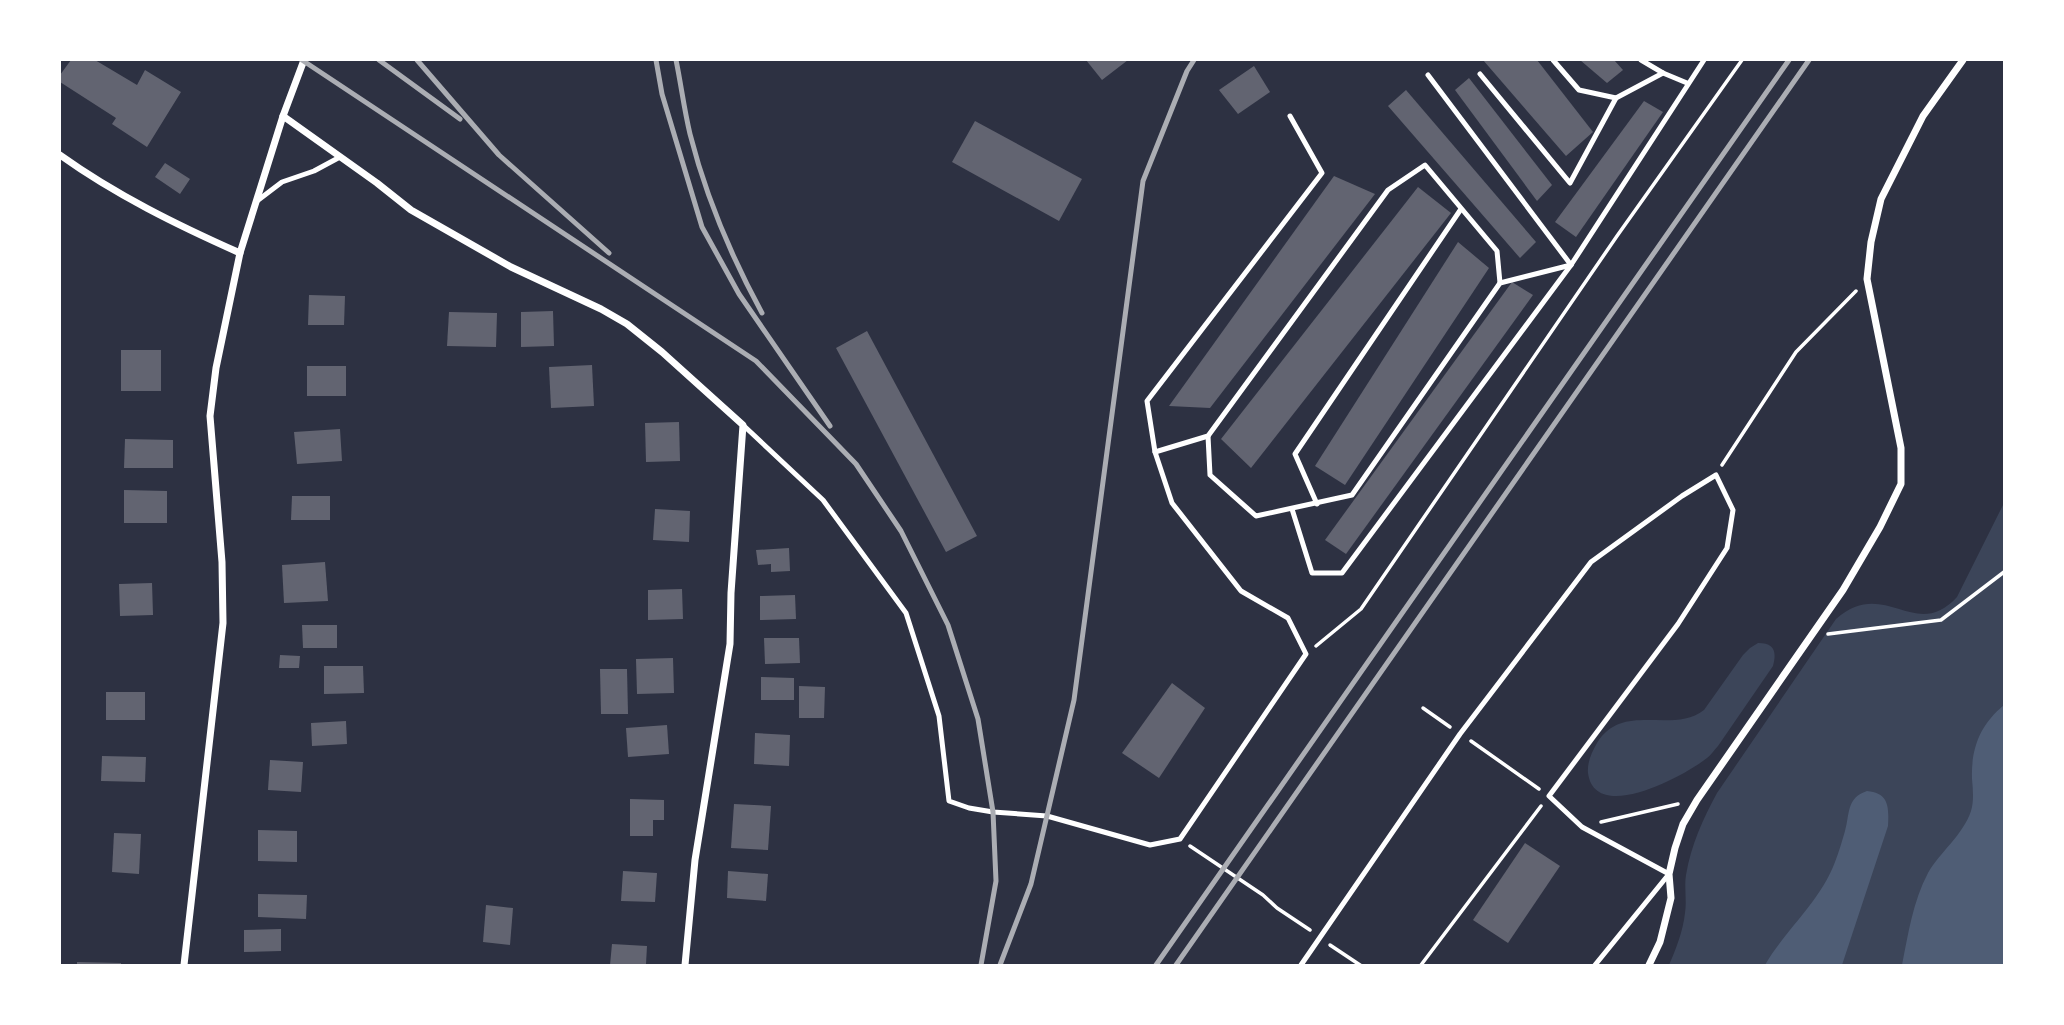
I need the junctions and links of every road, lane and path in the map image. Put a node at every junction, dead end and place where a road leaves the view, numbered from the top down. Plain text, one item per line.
1 (304, 60) edge
2 (1553, 60) edge
3 (1641, 60) edge
4 (1704, 60) edge
5 (1742, 60) edge
6 (1963, 60) edge
7 (1662, 73) junction
8 (1480, 74) dead end
9 (1428, 75) dead end
10 (1687, 83) junction
11 (1616, 99) junction
12 (284, 116) junction
13 (1290, 116) dead end
14 (60, 155) edge
15 (340, 158) junction
16 (256, 202) junction
17 (1461, 209) junction
18 (240, 253) junction
19 (1571, 265) junction
20 (1867, 279) junction
21 (1500, 283) junction
22 (743, 425) junction
23 (1208, 436) junction
24 (1155, 452) junction
25 (1716, 475) junction
26 (1317, 504) junction
27 (1292, 509) junction
28 (2004, 572) edge
29 (1810, 636) junction
30 (1306, 654) junction
31 (1505, 766) dead end
32 (1549, 796) junction
33 (1697, 800) junction
34 (1581, 827) junction
35 (1180, 839) junction
36 (1669, 874) junction
37 (1321, 938) junction
38 (184, 965) edge
39 (685, 965) edge
40 (1301, 965) edge
41 (1360, 965) edge
42 (1421, 965) edge
43 (1595, 965) edge
44 (1649, 965) edge

1 - 12 street
2 - 11 lane
3 - 7 lane
4 - 10 lane
5 - 30 path
6 - 20 street
7 - 10 lane
7 - 11 lane
8 - 11 lane
9 - 19 lane
10 - 19 lane
12 - 15 street
12 - 16 street
13 - 24 lane
14 - 18 street
15 - 16 lane
15 - 22 street
16 - 18 street
17 - 21 lane
17 - 23 lane
17 - 26 lane
18 - 38 street
19 - 21 lane
19 - 27 lane
20 - 25 path
20 - 29 street
21 - 26 lane
22 - 35 lane
22 - 39 street
23 - 24 lane
23 - 27 lane
24 - 30 lane
25 - 32 lane
25 - 37 lane
26 - 27 lane
28 - 29 path
29 - 33 street
30 - 35 lane
31 - 32 path
32 - 34 lane
32 - 42 path
33 - 34 path
33 - 36 street
34 - 36 lane
35 - 37 path
36 - 43 lane
36 - 44 street
37 - 40 lane
37 - 41 path

